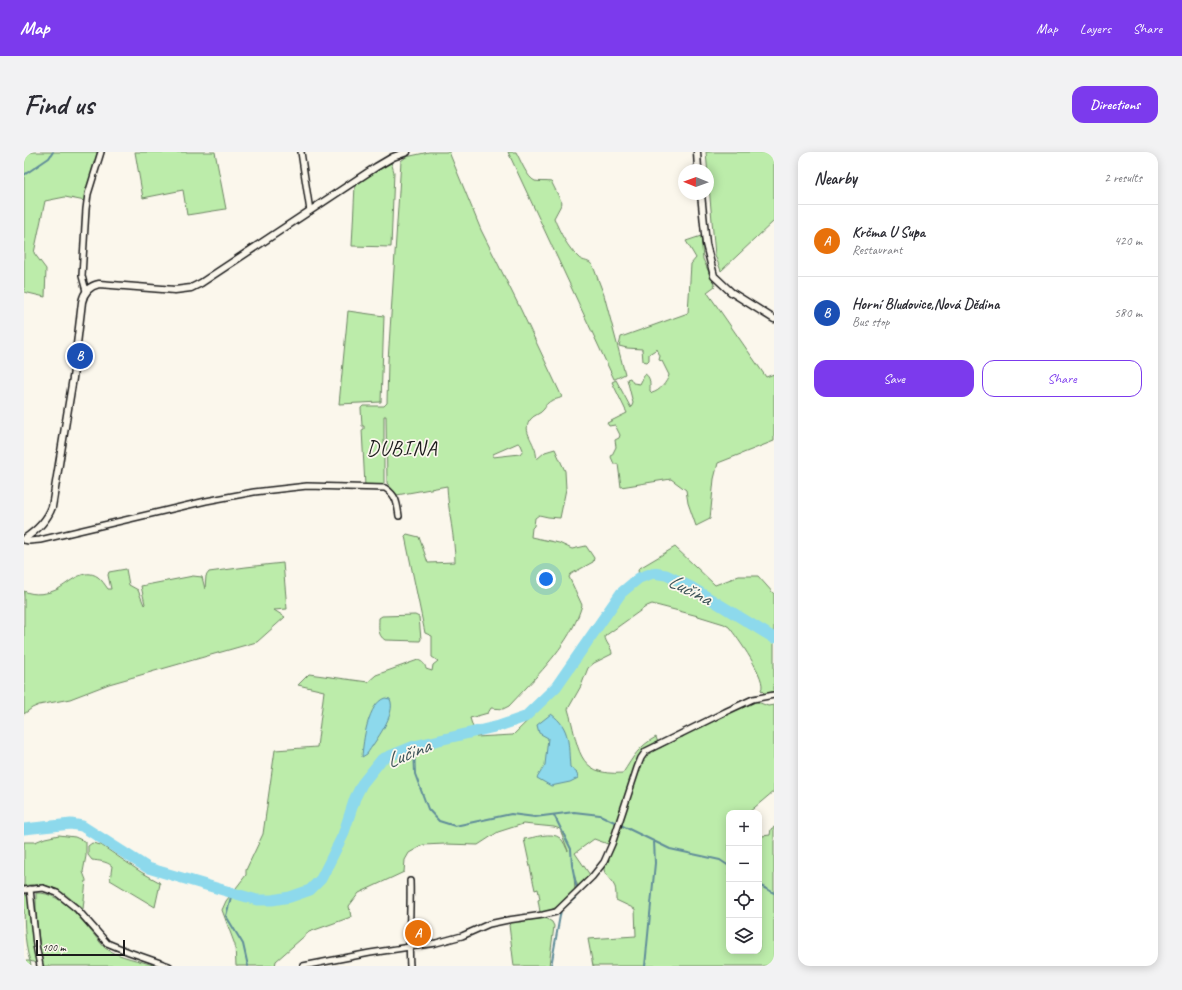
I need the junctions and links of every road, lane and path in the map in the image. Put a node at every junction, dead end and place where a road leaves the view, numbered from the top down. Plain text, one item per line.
1 (101, 152) edge
2 (301, 152) edge
3 (407, 152) edge
4 (697, 152) edge
5 (698, 164) edge
6 (702, 200) edge
7 (310, 211) junction
8 (86, 291) junction
9 (774, 319) edge
10 (399, 516) dead end
11 (24, 540) edge
12 (774, 695) edge
13 (410, 881) dead end
14 (30, 889) junction
15 (24, 890) edge
16 (409, 948) junction
17 (40, 966) edge
18 (169, 966) edge
19 (303, 966) edge
20 (410, 966) edge

1 - 8 street
2 - 7 street
3 - 7 street
4 - 5 street
6 - 9 street
7 - 8 street
8 - 11 street
10 - 11 street
12 - 16 street
13 - 16 street
14 - 15 street
14 - 17 street
14 - 18 street
16 - 19 street
16 - 20 street

